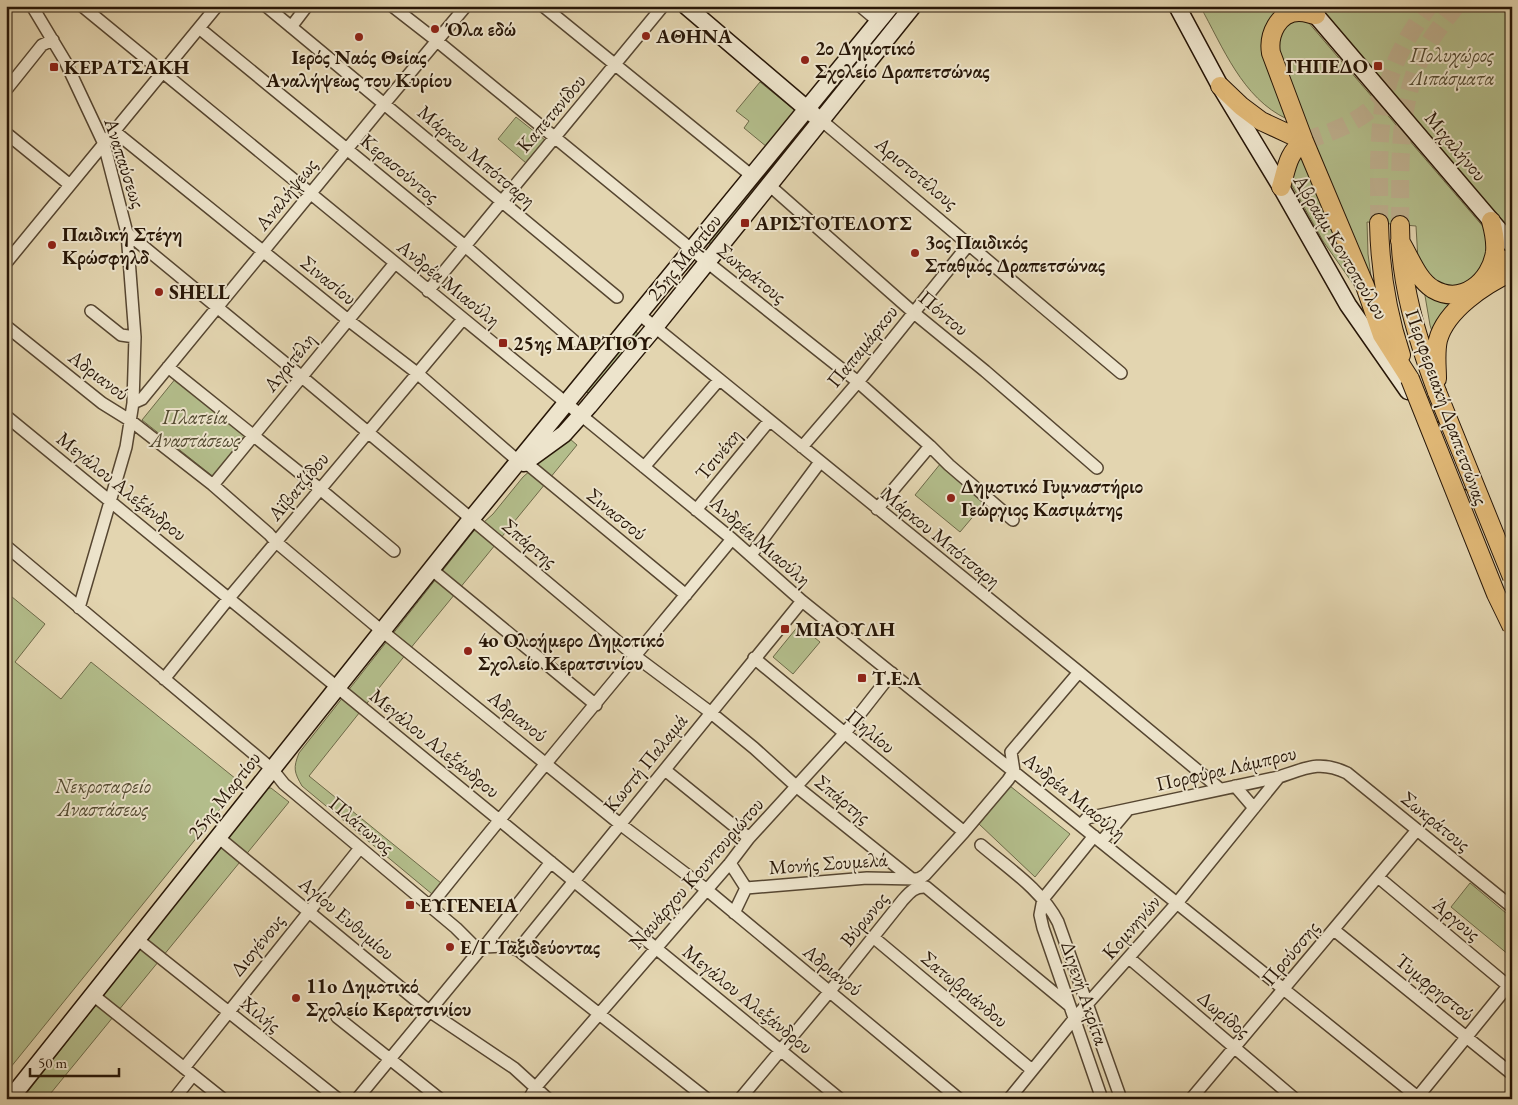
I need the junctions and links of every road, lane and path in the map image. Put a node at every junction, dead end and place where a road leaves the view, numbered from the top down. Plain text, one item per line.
1 (32, 6) edge
2 (82, 6) edge
3 (217, 6) edge
4 (266, 6) edge
5 (307, 6) edge
6 (392, 6) edge
7 (466, 6) edge
8 (543, 6) edge
9 (663, 6) edge
10 (686, 6) edge
11 (860, 6) edge
12 (892, 6) edge
13 (913, 6) edge
14 (1177, 6) edge
15 (1312, 11) edge
16 (1282, 13) edge
17 (879, 22) junction
18 (291, 27) junction
19 (199, 28) junction
20 (53, 40) junction
21 (437, 41) junction
22 (614, 66) junction
23 (162, 73) junction
24 (1220, 86) junction
25 (6, 90) edge
26 (384, 104) junction
27 (807, 109) junction
28 (821, 120) junction
29 (114, 131) junction
30 (6, 133) edge
31 (555, 137) junction
32 (1304, 142) junction
33 (104, 144) junction
34 (347, 149) junction
35 (752, 176) junction
36 (70, 185) junction
37 (769, 185) junction
38 (1281, 187) junction
39 (310, 194) junction
40 (502, 202) junction
41 (1492, 222) junction
42 (1379, 223) tunnel mouth
43 (127, 233) junction
44 (968, 244) junction
45 (1512, 245) edge
46 (465, 246) junction
47 (693, 249) junction
48 (264, 251) junction
49 (1512, 258) edge
50 (6, 262) edge
51 (707, 262) junction
52 (395, 263) junction
53 (1493, 263) junction
54 (1512, 272) edge
55 (428, 290) junction
56 (617, 297) dead end
57 (217, 306) junction
58 (91, 311) dead end
59 (914, 313) junction
60 (639, 314) junction
61 (463, 319) junction
62 (348, 320) junction
63 (6, 326) edge
64 (655, 327) junction
65 (135, 337) junction
66 (574, 341) dead end
67 (168, 367) junction
68 (1121, 373) dead end
69 (417, 374) junction
70 (302, 376) junction
71 (1410, 379) junction
72 (719, 380) junction
73 (858, 382) junction
74 (1437, 392) junction
75 (134, 403) junction
76 (566, 403) junction
77 (581, 415) junction
78 (6, 416) edge
79 (131, 421) junction
80 (769, 421) junction
81 (368, 432) junction
82 (254, 435) junction
83 (930, 446) junction
84 (802, 447) junction
85 (522, 462) junction
86 (820, 462) junction
87 (644, 467) junction
88 (1097, 468) dead end
89 (213, 485) junction
90 (320, 489) junction
91 (110, 501) junction
92 (877, 509) junction
93 (696, 510) junction
94 (472, 518) junction
95 (1013, 520) dead end
96 (732, 539) junction
97 (276, 542) junction
98 (6, 546) edge
99 (394, 551) dead end
100 (1512, 553) edge
101 (751, 556) junction
102 (431, 570) junction
103 (1512, 577) edge
104 (686, 594) junction
105 (229, 598) junction
106 (802, 600) junction
107 (79, 608) junction
108 (1512, 627) edge
109 (382, 631) junction
110 (635, 656) junction
111 (754, 658) junction
112 (1079, 672) junction
113 (892, 673) junction
114 (164, 678) junction
115 (337, 687) junction
116 (596, 705) junction
117 (710, 712) junction
118 (845, 733) junction
119 (547, 764) junction
120 (1334, 767) joint
121 (272, 769) junction
122 (665, 770) junction
123 (1014, 771) junction
124 (1279, 777) junction
125 (797, 786) junction
126 (1235, 786) junction
127 (1220, 789) junction
128 (1254, 808) junction
129 (1127, 811) junction
130 (499, 820) junction
131 (620, 824) junction
132 (1080, 825) junction
133 (1417, 830) junction
134 (964, 832) junction
135 (218, 837) junction
136 (749, 838) junction
137 (1098, 839) junction
138 (981, 844) dead end
139 (360, 848) junction
140 (551, 862) junction
141 (730, 863) junction
142 (1378, 877) junction
143 (912, 879) junction
144 (575, 882) junction
145 (746, 888) junction
146 (707, 890) junction
147 (1043, 899) junction
148 (1177, 902) junction
149 (430, 906) junction
150 (1512, 908) edge
151 (309, 911) junction
152 (734, 913) junction
153 (1334, 930) junction
154 (873, 937) junction
155 (137, 939) junction
156 (656, 948) junction
157 (482, 949) junction
158 (518, 950) junction
159 (1129, 958) junction
160 (1510, 988) edge
161 (1284, 989) junction
162 (830, 991) junction
163 (93, 995) junction
164 (1088, 1005) junction
165 (1070, 1006) junction
166 (228, 1011) junction
167 (429, 1011) junction
168 (600, 1013) junction
169 (337, 1017) dead end
170 (1074, 1019) junction
171 (1466, 1037) junction
172 (1234, 1048) junction
173 (781, 1050) junction
174 (390, 1059) junction
175 (1032, 1070) junction
176 (189, 1071) junction
177 (1512, 1074) edge
178 (535, 1088) junction
179 (1418, 1098) edge
180 (10, 1099) edge
181 (174, 1099) edge
182 (223, 1099) edge
183 (338, 1099) edge
184 (357, 1099) edge
185 (440, 1099) edge
186 (529, 1099) edge
187 (548, 1099) edge
188 (707, 1099) edge
189 (740, 1099) edge
190 (840, 1099) edge
191 (959, 1099) edge
192 (1009, 1099) edge
193 (1102, 1099) edge
194 (1120, 1099) edge
195 (1191, 1099) edge
196 (1295, 1099) edge

1 - 20 street, Αναπαύσεως
2 - 23 street, Ανδρέα Μιαούλη
3 - 19 street
4 - 18 street, Μάρκου Μπότσαρη
5 - 18 street
6 - 21 street, Σωκράτους
7 - 21 street, Αναλήψεως
8 - 22 street
9 - 22 street, Καπετανίδου
10 - 27 street, Αριστοτέλους
11 - 17 street
12 - 17 street, 25ης Μαρτίου
13 - 28 street, 25ης Μαρτίου
14 - 24 street, Αβραάμ Κοντοπούλου
15 - 16 main road
15 - 41 street, Μιχαλήνου
16 - 32 main road
17 - 27 street, 25ης Μαρτίου
18 - 26 street, Μάρκου Μπότσαρη
19 - 23 street
19 - 34 street, Κερασούντος
20 - 25 street
20 - 33 street, Αναπαύσεως
21 - 26 street, Αναλήψεως
21 - 31 street, Σωκράτους
22 - 31 street, Καπετανίδου
22 - 35 street
23 - 29 street
23 - 39 street, Ανδρέα Μιαούλη
24 - 32 main road
24 - 38 street, Αβραάμ Κοντοπούλου
26 - 34 street, Αναλήψεως
26 - 40 street, Μάρκου Μπότσαρη
27 - 28 street, Αριστοτέλους
27 - 35 street, 25ης Μαρτίου
28 - 37 street, 25ης Μαρτίου
28 - 44 street, Αριστοτέλους
29 - 33 street
29 - 48 street, Σινασίου
30 - 36 street
31 - 40 street, Καπετανίδου
31 - 47 street, Σωκράτους
32 - 38 main road
32 - 71 main road
33 - 36 street
33 - 43 street, Αναπαύσεως
34 - 39 street, Αναλήψεως
34 - 46 street, Κερασούντος
35 - 47 street, 25ης Μαρτίου
36 - 50 street
37 - 51 street, 25ης Μαρτίου
37 - 59 street, Πόντου
38 - 100 street, Αβραάμ Κοντοπούλου
39 - 48 street, Αναλήψεως
39 - 52 street, Ανδρέα Μιαούλη
40 - 46 street, Καπετανίδου
40 - 56 street, Μάρκου Μπότσαρη
41 - 45 street, Μιχαλήνου
41 - 53 main road
42 - 71 main road, Περιφερειακή Δραπετσώνας
43 - 57 street, Σπάρτης
43 - 65 street, Αναπαύσεως
44 - 59 street, Παπαμάρκου
44 - 68 street, Αριστοτέλους
46 - 55 street, Καπετανίδου
46 - 66 street, Κερασούντος
47 - 51 street, Σωκράτους
47 - 60 street, 25ης Μαρτίου
48 - 57 street, Αναλήψεως
48 - 62 street, Σινασίου
49 - 53 main road
51 - 64 street, 25ης Μαρτίου
51 - 73 street, Σωκράτους
52 - 55 street, Ανδρέα Μιαούλη
52 - 62 street, Αγριτέλη
53 - 74 main road, Περιφερειακή Δραπετσώνας
54 - 74 main road
55 - 61 street, Ανδρέα Μιαούλη
57 - 67 street, Αναλήψεως
57 - 70 street, Σπάρτης
58 - 65 street
59 - 73 street, Παπαμάρκου
59 - 88 street, Πόντου
60 - 64 street, Μάρκου Μπότσαρη
60 - 76 street, 25ης Μαρτίου
61 - 69 street, Αϊβατζίδου
61 - 76 street, Ανδρέα Μιαούλη
62 - 69 street, Σινασίου
62 - 70 street, Αγριτέλη
63 - 79 street, Αδριανού
64 - 72 street, Μάρκου Μπότσαρη
64 - 77 street, 25ης Μαρτίου
65 - 75 street, Αναπαύσεως
67 - 75 street, Αναλήψεως
67 - 82 street
69 - 81 street, Αϊβατζίδου
69 - 85 street, Σινασίου
70 - 81 street, Σπάρτης
70 - 82 street, Αγριτέλη
71 - 108 main road, Περιφερειακή Δραπετσώνας, bridge
72 - 80 street, Μάρκου Μπότσαρη
72 - 87 street
73 - 83 street, Σωκράτους
73 - 84 street, Παπαμάρκου
74 - 103 main road, Περιφερειακή Δραπετσώνας, bridge
75 - 79 street, Αναπαύσεως
76 - 77 street, Ανδρέα Μιαούλη
76 - 85 street, 25ης Μαρτίου
77 - 85 street, 25ης Μαρτίου
77 - 87 street, Ανδρέα Μιαούλη
78 - 91 street, Μεγάλου Αλεξάνδρου
79 - 89 street, Αδριανού
79 - 91 street, Αναπαύσεως
80 - 84 street, Μάρκου Μπότσαρη
80 - 93 street, Τσινέκη
81 - 90 street, Αϊβατζίδου
81 - 94 street, Σπάρτης
82 - 89 street, Αγριτέλη
82 - 90 street
83 - 92 street
83 - 95 street, Σωκράτους
84 - 86 street, Μάρκου Μπότσαρη
85 - 94 street, 25ης Μαρτίου
85 - 104 street, Σινασσού
86 - 92 street, Μάρκου Μπότσαρη
86 - 101 street
87 - 93 street, Ανδρέα Μιαούλη
89 - 97 street, Αδριανού
90 - 97 street, Αϊβατζίδου
90 - 99 street
91 - 105 street, Μεγάλου Αλεξάνδρου
91 - 107 street, Αναπαύσεως
92 - 112 street, Μάρκου Μπότσαρη
93 - 96 street, Ανδρέα Μιαούλη
94 - 102 street, 25ης Μαρτίου
94 - 110 street, Σπάρτης
96 - 101 street, Ανδρέα Μιαούλη
96 - 104 street
97 - 105 street, Αϊβατζίδου
97 - 109 street, Αδριανού
98 - 107 street, Πλάτωνος
101 - 106 street, Ανδρέα Μιαούλη
102 - 109 street, 25ης Μαρτίου
102 - 116 street
104 - 110 street
105 - 114 street, Αϊβατζίδου
105 - 115 street, Μεγάλου Αλεξάνδρου
106 - 111 street, Κωστή Παλαμά
106 - 113 street, Ανδρέα Μιαούλη
107 - 114 street, Πλάτωνος
109 - 115 street, 25ης Μαρτίου
109 - 119 street, Αδριανού
110 - 116 street
110 - 117 street, Σπάρτης
111 - 117 street, Κωστή Παλαμά
111 - 118 street, Πηλίου
112 - 123 street
112 - 127 street, Μάρκου Μπότσαρη
113 - 118 street, Ναυάρχου Κουντουριώτου
113 - 123 street, Ανδρέα Μιαούλη
114 - 121 street, Πλάτωνος
115 - 121 street, 25ης Μαρτίου
115 - 130 street, Μεγάλου Αλεξάνδρου
116 - 119 street
117 - 122 street, Κωστή Παλαμά
117 - 125 street, Σπάρτης
118 - 125 street, Ναυάρχου Κουντουριώτου
118 - 134 street, Πηλίου
119 - 130 street
119 - 131 street, Αδριανού
120 - 124 street, Πορφύρα Λάμπρου
120 - 133 street, Σωκράτους
121 - 135 street, 25ης Μαρτίου
121 - 139 street, Πλάτωνος
122 - 131 street, Κωστή Παλαμά
122 - 136 street
123 - 132 street, Ανδρέα Μιαούλη
123 - 134 street, Βύρωνος
124 - 126 street, Πορφύρα Λάμπρου
124 - 128 street, Κομνηνών
125 - 136 street, Ναυάρχου Κουντουριώτου
125 - 143 street, Σπάρτης
126 - 127 street, Πορφύρα Λάμπρου
126 - 128 street
127 - 129 street, Πορφύρα Λάμπρου
128 - 148 street, Κομνηνών
129 - 132 street, Πορφύρα Λάμπρου
129 - 137 street
130 - 140 street, Μεγάλου Αλεξάνδρου
130 - 149 street
131 - 144 street, Κωστή Παλαμά
131 - 146 street, Αδριανού
132 - 137 street, Ανδρέα Μιαούλη
133 - 142 street, Προύσσης
133 - 150 street, Σωκράτους
134 - 143 street, Βύρωνος
135 - 151 street, Αγίου Ευθυμίου
135 - 155 street, 25ης Μαρτίου
136 - 141 street, Ναυάρχου Κουντουριώτου
137 - 147 street
137 - 148 street, Ανδρέα Μιαούλη
138 - 147 street
139 - 149 street, Πλάτωνος
139 - 151 street, Διογένους
140 - 144 street, Μεγάλου Αλεξάνδρου
140 - 157 street
141 - 145 street, Μονής Σουμελά
141 - 146 street, Ναυάρχου Κουντουριώτου
142 - 153 street, Προύσσης
142 - 160 street, Άργους
143 - 145 street, Μονής Σουμελά
144 - 156 street, Μεγάλου Αλεξάνδρου
144 - 158 street, Κωστή Παλαμά
145 - 152 street, Μονής Σουμελά
146 - 152 street, Αδριανού
146 - 156 street, Ναυάρχου Κουντουριώτου
147 - 164 street, Διγενή Ακρίτα
147 - 165 street, Διγενή Ακρίτα
148 - 159 street, Κομνηνών
148 - 161 street, Ανδρέα Μιαούλη
149 - 157 street, Πλάτωνος
151 - 166 street, Διογένους
151 - 167 street, Αγίου Ευθυμίου
152 - 162 street, Αδριανού
153 - 161 street, Προύσσης
153 - 171 street, Τυμφρηστού
154 - 162 street, Βύρωνος
154 - 165 street, Βύρωνος
154 - 175 street, Σατωβριάνδου
155 - 163 street, 25ης Μαρτίου
155 - 166 street, Χιλής
156 - 168 street, Ναυάρχου Κουντουριώτου
156 - 173 street, Μεγάλου Αλεξάνδρου
157 - 158 street
157 - 167 street
158 - 168 street
159 - 164 street, Κομνηνών
159 - 172 street, Δωρίδος
160 - 171 street
161 - 172 street, Προύσσης
161 - 179 street, Ανδρέα Μιαούλη
162 - 173 street, Βύρωνος
162 - 191 street, Αδριανού
163 - 176 street
163 - 180 street, 25ης Μαρτίου
164 - 170 street, Κομνηνών
164 - 194 street, Διγενή Ακρίτα
165 - 170 street, Διγενή Ακρίτα
166 - 176 street, Διογένους
166 - 183 street, Χιλής
167 - 174 street
167 - 178 street, Αγίου Ευθυμίου
168 - 178 street, Ναυάρχου Κουντουριώτου
168 - 188 street
169 - 174 street
170 - 175 street, Κομνηνών
170 - 193 street, Διγενή Ακρίτα
171 - 177 street, Τυμφρηστού
171 - 179 street
172 - 195 street, Προύσσης
172 - 196 street, Δωρίδος
173 - 189 street, Βύρωνος
173 - 190 street, Μεγάλου Αλεξάνδρου
174 - 184 street
174 - 185 street
175 - 192 street, Κομνηνών
176 - 181 street, Διογένους
176 - 182 street
178 - 186 street, Ναυάρχου Κουντουριώτου
178 - 187 street, Αγίου Ευθυμίου

